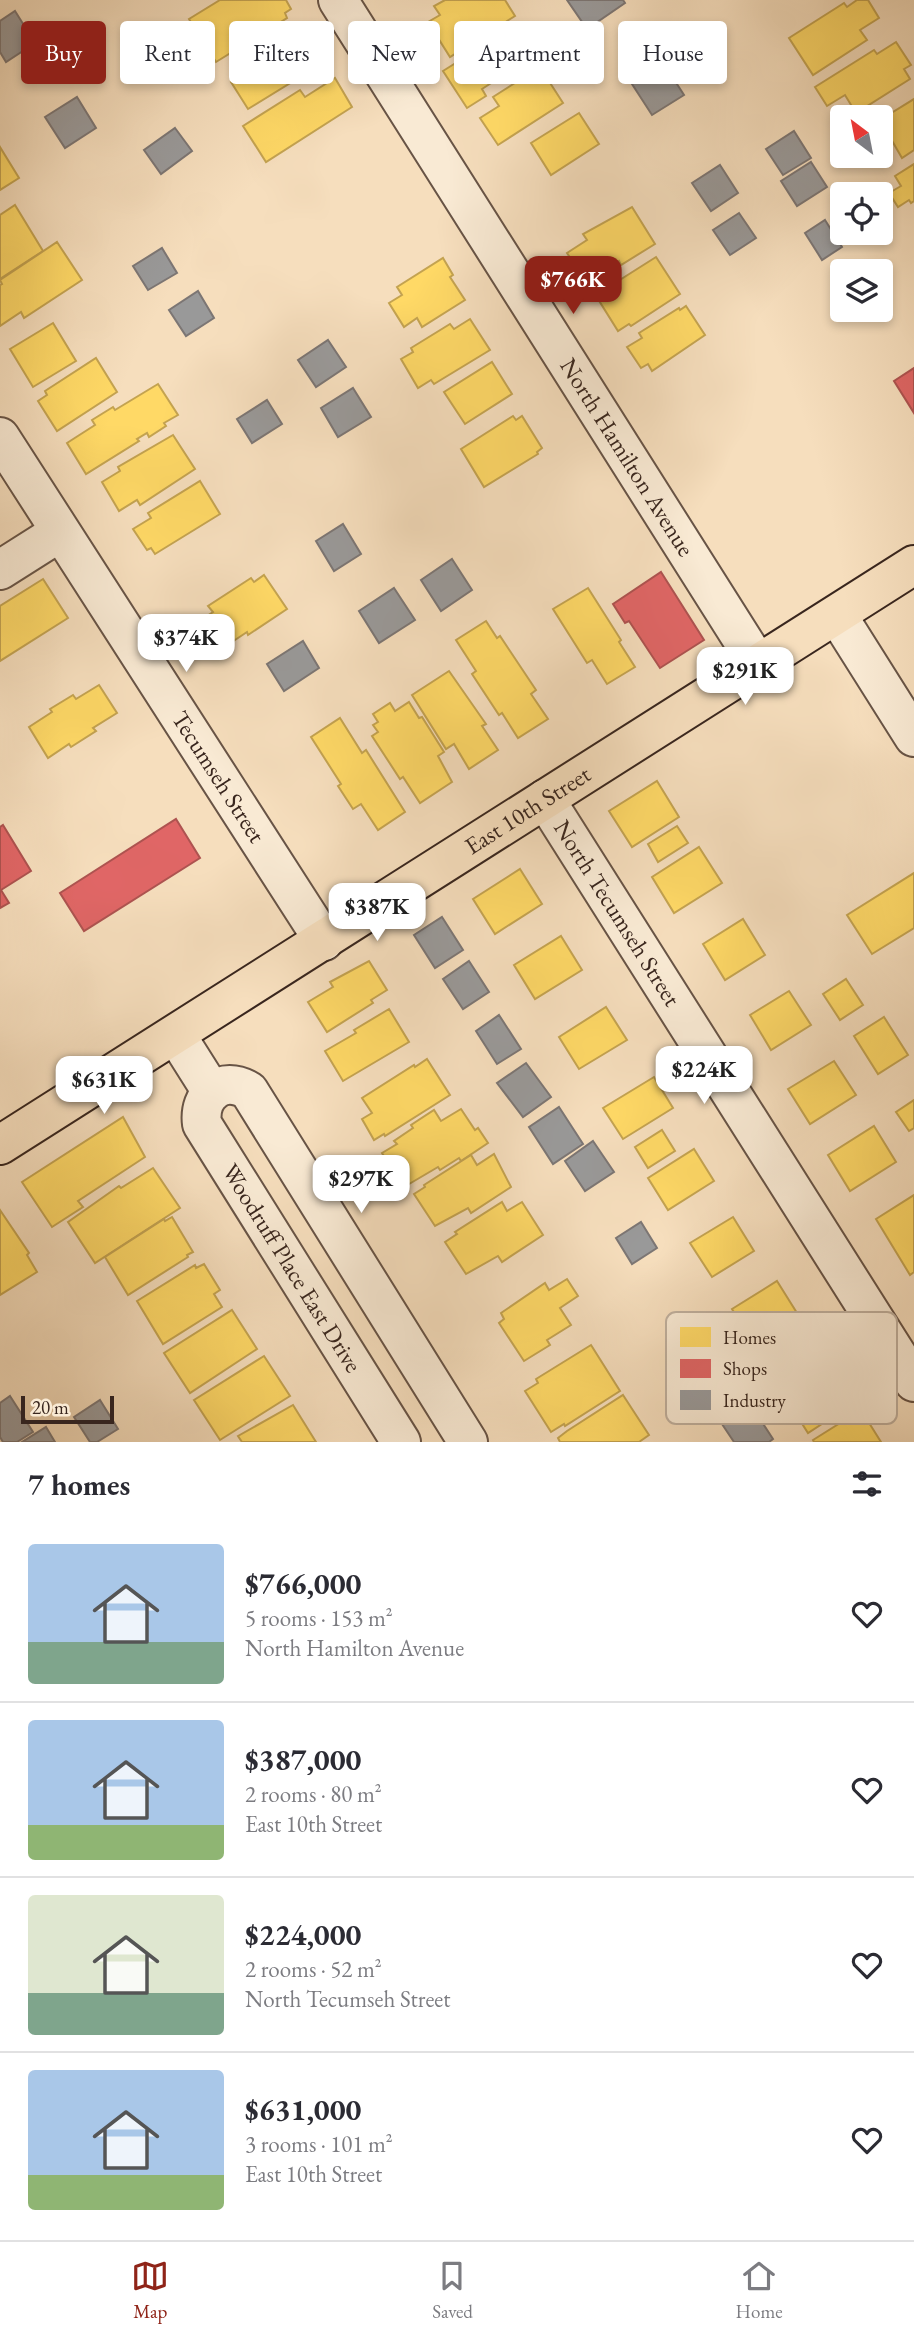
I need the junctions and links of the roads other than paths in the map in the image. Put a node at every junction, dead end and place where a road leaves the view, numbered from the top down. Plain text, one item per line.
1 (338, 0) edge
2 (0, 437) edge
3 (60, 532) junction
4 (914, 565) edge
5 (0, 570) edge
6 (837, 615) junction
7 (758, 664) junction
8 (914, 737) edge
9 (545, 799) junction
10 (324, 941) junction
11 (176, 1035) junction
12 (212, 1092) junction
13 (0, 1146) edge
14 (870, 1312) edge
15 (897, 1355) edge
16 (914, 1382) edge
17 (401, 1442) edge
18 (468, 1442) edge

1 - 7 street, North Hamilton Avenue
2 - 3 street, Tecumseh Street
3 - 5 street
3 - 10 street, Tecumseh Street
4 - 6 main road, East 10th Street
6 - 7 main road, East 10th Street
6 - 8 street
7 - 9 main road, East 10th Street
9 - 10 main road, East 10th Street
9 - 14 street, North Tecumseh Street
10 - 11 main road, East 10th Street
11 - 12 street
11 - 13 main road, East 10th Street
12 - 17 street, Woodruff Place East Drive
12 - 18 street
15 - 16 street, North Tecumseh Street

